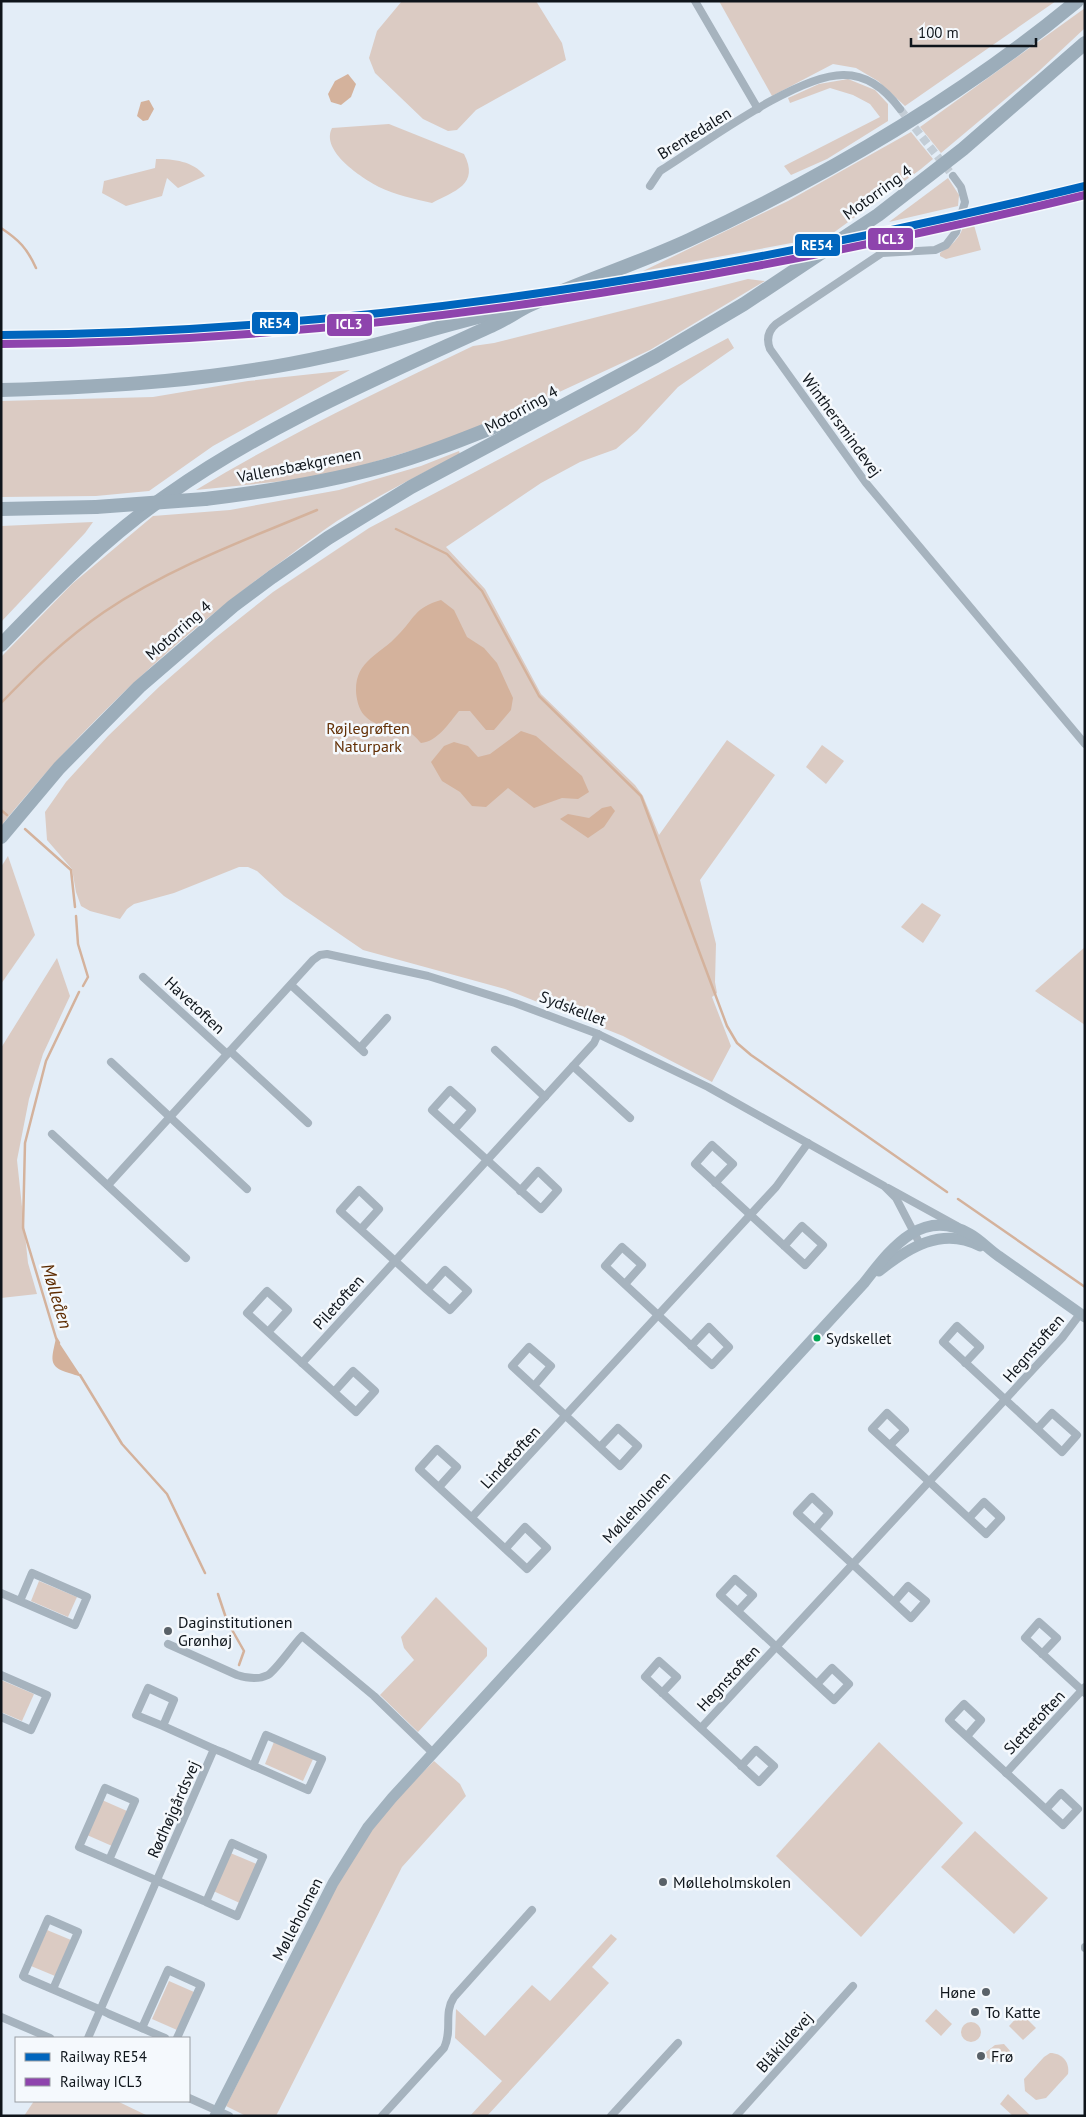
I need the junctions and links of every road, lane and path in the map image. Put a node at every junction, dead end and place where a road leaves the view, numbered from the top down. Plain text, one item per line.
1 (696, 1) edge
2 (1077, 1) edge
3 (1085, 43) edge
4 (758, 109) junction
5 (900, 109) tunnel mouth
6 (953, 176) tunnel mouth
7 (650, 186) dead end
8 (530, 305) junction
9 (1, 390) edge
10 (590, 390) junction
11 (1, 509) edge
12 (1, 645) edge
13 (1085, 744) edge
14 (1, 837) edge
15 (314, 960) joint
16 (143, 977) dead end
17 (291, 985) junction
18 (387, 1018) dead end
19 (598, 1034) junction
20 (495, 1050) dead end
21 (229, 1053) junction
22 (111, 1062) dead end
23 (573, 1066) junction
24 (545, 1096) junction
25 (171, 1116) junction
26 (630, 1118) dead end
27 (308, 1124) dead end
28 (454, 1130) junction
29 (52, 1134) dead end
30 (808, 1143) junction
31 (487, 1160) junction
32 (715, 1183) junction
33 (108, 1185) junction
34 (884, 1186) junction
35 (247, 1188) dead end
36 (520, 1191) junction
37 (750, 1215) junction
38 (361, 1229) junction
39 (960, 1229) junction
40 (914, 1232) junction
41 (920, 1244) junction
42 (784, 1246) junction
43 (997, 1255) junction
44 (186, 1258) dead end
45 (395, 1261) junction
46 (864, 1283) junction
47 (624, 1284) junction
48 (428, 1290) junction
49 (658, 1315) junction
50 (1083, 1315) edge
51 (268, 1332) junction
52 (691, 1346) junction
53 (302, 1363) junction
54 (965, 1363) junction
55 (534, 1386) junction
56 (334, 1392) junction
57 (1005, 1400) junction
58 (567, 1416) junction
59 (1037, 1429) junction
60 (890, 1446) dead end
61 (600, 1447) junction
62 (930, 1482) junction
63 (439, 1487) junction
64 (472, 1517) junction
65 (969, 1518) dead end
66 (814, 1529) dead end
67 (506, 1548) junction
68 (853, 1564) junction
69 (1, 1593) edge
70 (20, 1601) junction
71 (894, 1602) dead end
72 (738, 1611) dead end
73 (168, 1644) dead end
74 (776, 1646) junction
75 (1042, 1654) dead end
76 (1, 1675) edge
77 (817, 1684) dead end
78 (1084, 1690) edge
79 (662, 1693) dead end
80 (1, 1717) edge
81 (163, 1726) junction
82 (700, 1728) junction
83 (967, 1736) dead end
84 (214, 1749) junction
85 (433, 1753) junction
86 (253, 1766) junction
87 (741, 1766) dead end
88 (1006, 1773) junction
89 (1046, 1809) dead end
90 (109, 1860) junction
91 (157, 1881) junction
92 (206, 1902) junction
93 (532, 1910) dead end
94 (853, 1986) dead end
95 (53, 1989) junction
96 (101, 2010) junction
97 (1, 2017) edge
98 (142, 2028) junction
99 (48, 2037) edge
100 (88, 2037) edge
101 (163, 2037) edge
102 (177, 2037) edge
103 (678, 2043) dead end
104 (190, 2099) edge
105 (216, 2113) edge
106 (228, 2116) edge
107 (382, 2116) edge
108 (610, 2116) edge
109 (736, 2116) edge

1 - 4 street
2 - 8 highway
3 - 10 highway, Motorring 4
4 - 5 street, Brentedalen
4 - 7 street, Brentedalen
6 - 13 street, Winthersmindevej
8 - 9 highway
8 - 12 highway
10 - 11 highway, Vallensbækgrenen, bridge
10 - 14 highway, Motorring 4
15 - 17 street, Havetoften
15 - 19 street, Sydskellet
16 - 21 street, Havetoften
17 - 18 street
17 - 21 street, Havetoften
19 - 23 street, Piletoften
19 - 30 street, Sydskellet
20 - 24 street
21 - 25 street, Havetoften
21 - 27 street, Havetoften
22 - 25 street
23 - 24 street, Piletoften
23 - 26 street
24 - 31 street, Piletoften
25 - 33 street, Havetoften
25 - 35 street
28 - 28 street
28 - 31 street
29 - 33 street
30 - 34 street, Sydskellet
30 - 37 street, Lindetoften
31 - 36 street
31 - 45 street, Piletoften
32 - 32 street
32 - 37 street
33 - 44 street
34 - 39 street, Sydskellet
34 - 40 street, Sydskellet
36 - 36 street
37 - 42 street
37 - 49 street, Lindetoften
38 - 38 street
38 - 45 street
39 - 40 street, Sydskellet
39 - 43 street, Sydskellet
40 - 41 street, Sydskellet
40 - 46 street, Mølleholmen
41 - 43 street, Sydskellet
41 - 46 street, Mølleholmen
42 - 42 street
43 - 50 street, Sydskellet
45 - 48 street
45 - 53 street, Piletoften
46 - 85 street, Mølleholmen
47 - 47 street
47 - 49 street
48 - 48 street
49 - 52 street
49 - 58 street, Lindetoften
50 - 57 street, Hegnstoften
51 - 51 street, Piletoften
51 - 53 street, Piletoften
52 - 52 street
53 - 56 street, Piletoften
54 - 54 street, Hegnstoften
54 - 57 street, Hegnstoften
55 - 55 street
55 - 58 street
56 - 56 street, Piletoften
57 - 59 street, Hegnstoften
57 - 62 street, Hegnstoften
58 - 61 street
58 - 64 street, Lindetoften
59 - 59 street, Hegnstoften
60 - 62 street
61 - 61 street
62 - 65 street
62 - 68 street, Hegnstoften
63 - 63 street, Lindetoften
63 - 64 street, Lindetoften
64 - 67 street, Lindetoften
66 - 68 street
67 - 67 street, Lindetoften
68 - 71 street
68 - 74 street, Hegnstoften
69 - 70 street
70 - 70 street
72 - 74 street, Hegnstoften
73 - 85 street
74 - 77 street, Hegnstoften
74 - 82 street, Hegnstoften
75 - 78 street, Slettetoften
76 - 80 street
78 - 88 street, Slettetoften
79 - 82 street, Hegnstoften
81 - 81 street, Rødhøjgårdsvej
81 - 84 street, Rødhøjgårdsvej
82 - 87 street, Hegnstoften
83 - 88 street, Slettetoften
84 - 86 street, Rødhøjgårdsvej
84 - 91 street, Rødhøjgårdsvej
85 - 105 street, Mølleholmen
86 - 86 street, Rødhøjgårdsvej
88 - 89 street, Slettetoften
90 - 90 street, Rødhøjgårdsvej
90 - 91 street, Rødhøjgårdsvej
91 - 92 street, Rødhøjgårdsvej
91 - 96 street, Rødhøjgårdsvej
92 - 92 street, Rødhøjgårdsvej
93 - 107 street
94 - 109 street, Blåkildevej
95 - 95 street
95 - 96 street
96 - 98 street
96 - 100 street, Rødhøjgårdsvej
97 - 99 street
98 - 101 street
98 - 102 street
103 - 108 street
104 - 105 street
105 - 106 street

